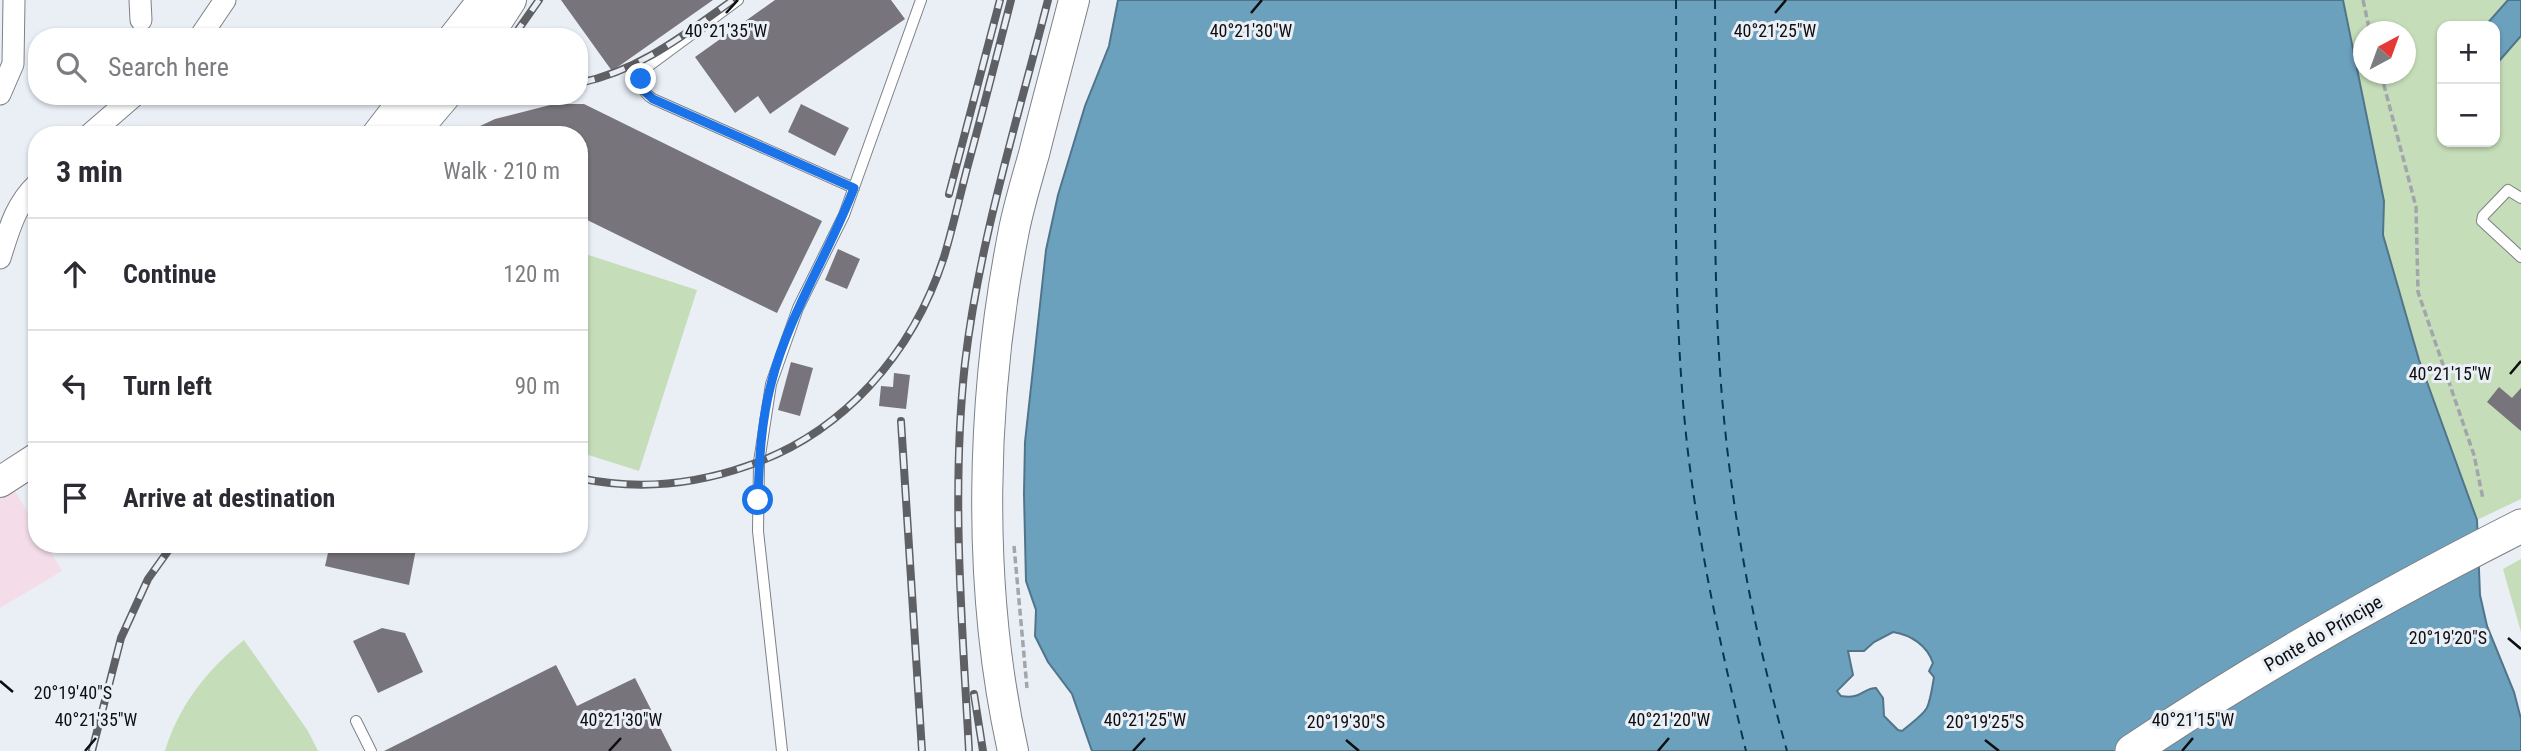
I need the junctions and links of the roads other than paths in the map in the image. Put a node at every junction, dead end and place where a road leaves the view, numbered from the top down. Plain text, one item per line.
1 (14, 0) edge
2 (225, 0) edge
3 (483, 0) edge
4 (511, 0) edge
5 (738, 0) edge
6 (921, 0) edge
7 (1074, 0) edge
8 (206, 28) edge
9 (461, 28) edge
10 (492, 28) edge
11 (0, 94) edge
12 (114, 105) edge
13 (123, 105) edge
14 (400, 105) edge
15 (437, 105) edge
16 (108, 117) junction
17 (98, 126) edge
18 (384, 126) edge
19 (420, 126) edge
20 (854, 188) junction
21 (28, 194) edge
22 (2521, 198) edge
23 (8, 213) edge
24 (2521, 257) edge
25 (0, 258) edge
26 (28, 464) edge
27 (28, 471) edge
28 (4, 480) edge
29 (2521, 526) edge
30 (2521, 551) edge
31 (356, 721) dead end
32 (371, 751) edge
33 (782, 751) edge
34 (1013, 751) edge
35 (2132, 751) edge
36 (2169, 751) edge

1 - 11 street
2 - 8 street
3 - 9 street
4 - 10 street
5 - 20 lane
6 - 20 lane
7 - 34 street
12 - 16 street
13 - 16 street
14 - 18 street
15 - 19 street
16 - 17 street
20 - 33 lane
21 - 23 street
22 - 24 lane
23 - 25 street
26 - 28 street
27 - 28 street
29 - 35 main road, Ponte do Príncipe
30 - 36 main road, Ponte do Príncipe
31 - 32 lane

